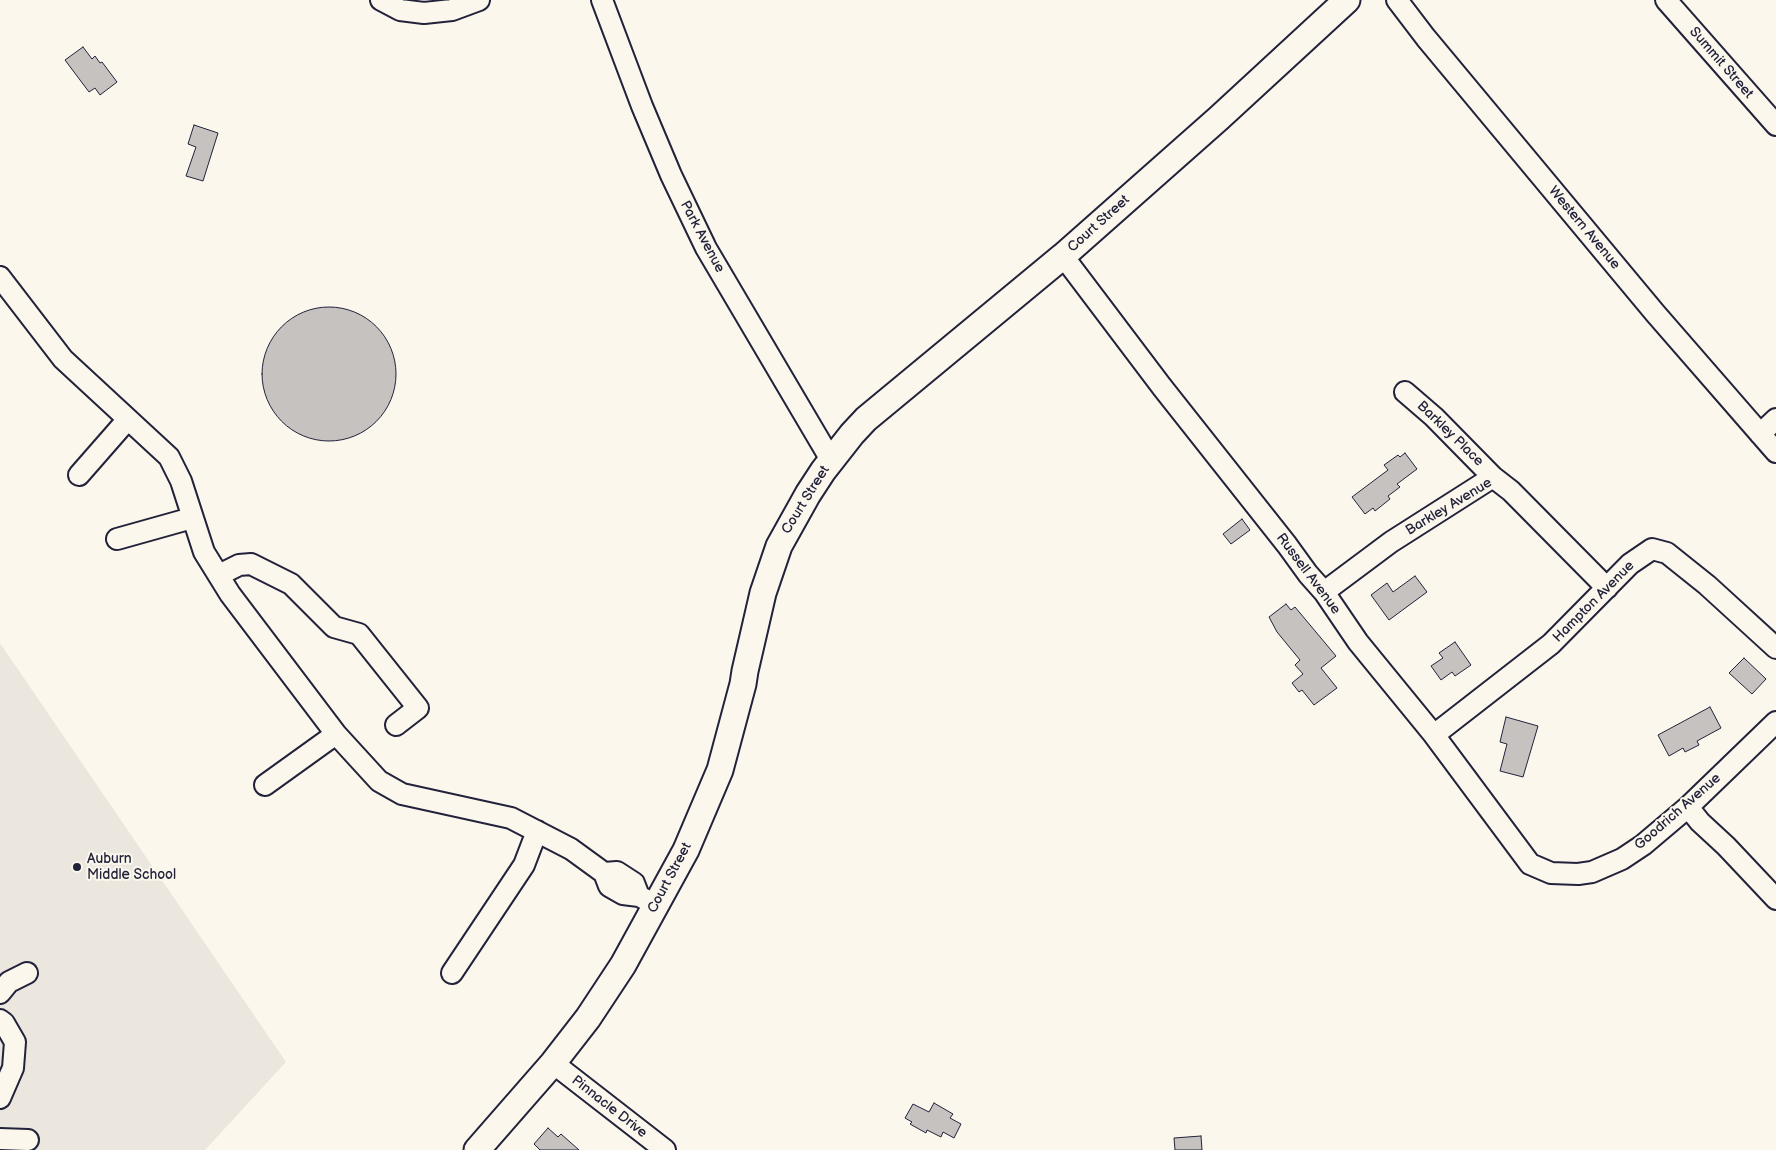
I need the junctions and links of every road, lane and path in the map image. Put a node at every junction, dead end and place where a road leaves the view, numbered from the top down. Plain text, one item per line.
1 (381, 0) edge
2 (479, 0) edge
3 (602, 0) edge
4 (1348, 0) edge
5 (1397, 0) edge
6 (1666, 0) edge
7 (1776, 125) edge
8 (1063, 256) junction
9 (0, 277) edge
10 (1405, 392) dead end
11 (128, 419) junction
12 (1776, 419) edge
13 (1760, 434) junction
14 (1776, 452) edge
15 (832, 460) junction
16 (80, 476) dead end
17 (1493, 477) junction
18 (192, 518) junction
19 (117, 539) dead end
20 (218, 575) junction
21 (1607, 588) junction
22 (1324, 592) junction
23 (1776, 648) edge
24 (1776, 722) edge
25 (396, 725) dead end
26 (336, 734) junction
27 (1434, 735) junction
28 (266, 785) dead end
29 (1688, 807) junction
30 (537, 831) junction
31 (1564, 875) joint
32 (1776, 898) edge
33 (647, 900) junction
34 (27, 973) dead end
35 (452, 973) dead end
36 (0, 992) edge
37 (0, 1020) edge
38 (553, 1063) junction
39 (0, 1098) edge
40 (0, 1139) edge
41 (28, 1140) dead end
42 (477, 1150) edge
43 (665, 1150) edge

1 - 2 street
3 - 15 street, Park Avenue
4 - 8 main road, Court Street
5 - 13 street, Western Avenue
6 - 7 street, Summit Street
8 - 15 main road, Court Street
8 - 22 street, Russell Avenue
9 - 11 street
10 - 17 street, Barkley Place
11 - 16 street
11 - 18 street
12 - 13 street
13 - 14 street, Western Avenue
15 - 33 main road, Court Street
17 - 21 street, Barkley Avenue
17 - 22 street, Barkley Avenue
18 - 19 street
18 - 20 street
20 - 25 street
20 - 26 street
21 - 23 street, Hampton Avenue
21 - 27 street, Hampton Avenue
22 - 27 street, Russell Avenue
24 - 29 street, Goodrich Avenue
26 - 28 street
26 - 30 street
27 - 31 street, Russell Avenue
29 - 31 street, Goodrich Avenue
29 - 32 street
30 - 33 street
30 - 35 street
33 - 38 main road, Court Street
34 - 36 street
37 - 39 street
38 - 42 main road, Court Street
38 - 43 street, Pinnacle Drive
40 - 41 street

